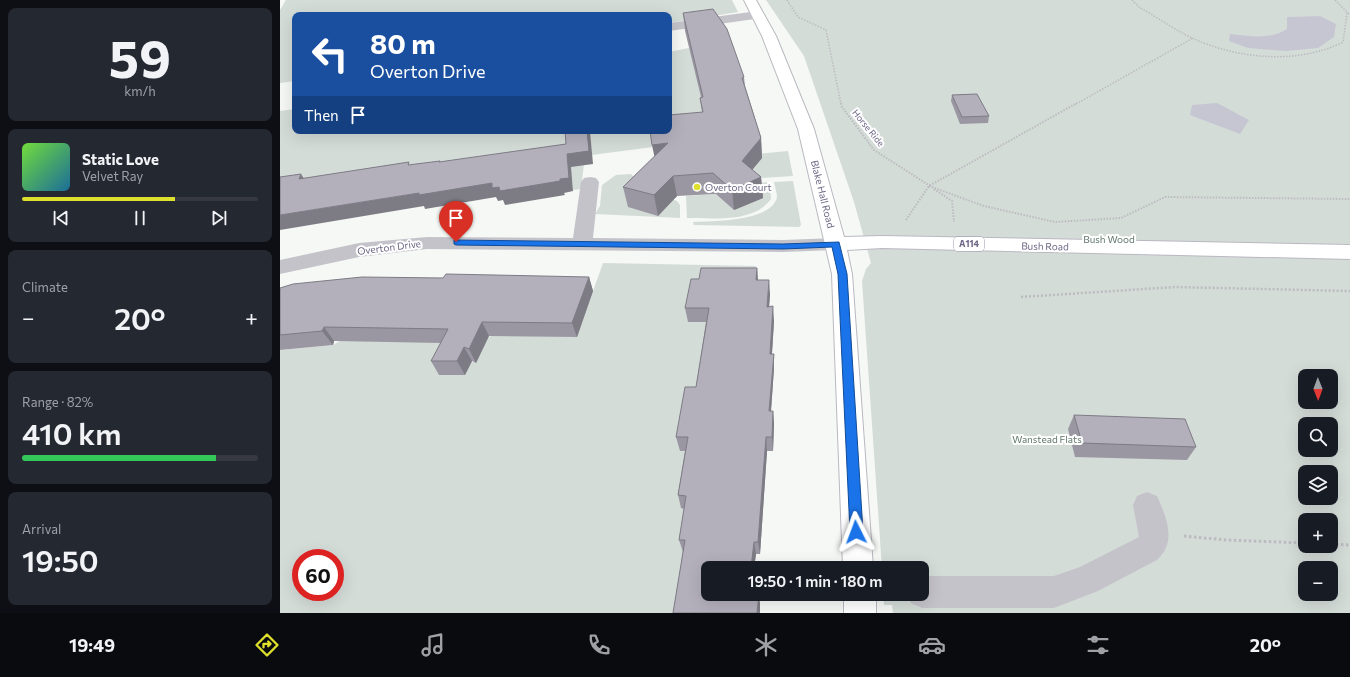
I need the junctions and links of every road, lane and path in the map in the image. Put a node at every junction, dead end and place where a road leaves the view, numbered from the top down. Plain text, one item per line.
1 (787, 0) edge
2 (1132, 0) edge
3 (1335, 0) edge
4 (754, 7) edge
5 (1347, 13) junction
6 (1350, 15) edge
7 (672, 26) edge
8 (1193, 38) junction
9 (590, 182) dead end
10 (929, 186) junction
11 (1350, 199) edge
12 (952, 201) dead end
13 (882, 242) junction
14 (582, 243) junction
15 (836, 244) junction
16 (1350, 252) edge
17 (280, 267) edge
18 (1350, 291) edge
19 (1021, 297) dead end
20 (1151, 519) joint
21 (1298, 543) edge
22 (1338, 544) edge
23 (1350, 545) edge
24 (858, 561) edge
25 (929, 592) edge
26 (860, 601) edge
27 (860, 613) edge

1 - 10 path, Horse Ride
2 - 8 path
3 - 5 path
4 - 7 street
4 - 15 main road, Blake Hall Road
5 - 6 path
5 - 8 path
8 - 10 path
9 - 14 street
10 - 11 path
10 - 12 path, Horse Ride
10 - 13 path
13 - 15 main road, Bush Road / A114
13 - 16 main road, Bush Road / A114
14 - 15 street, Overton Drive
14 - 17 street, Overton Drive
15 - 24 main road, Blake Hall Road
18 - 19 path
20 - 21 path
20 - 25 street
22 - 23 path
26 - 27 main road

